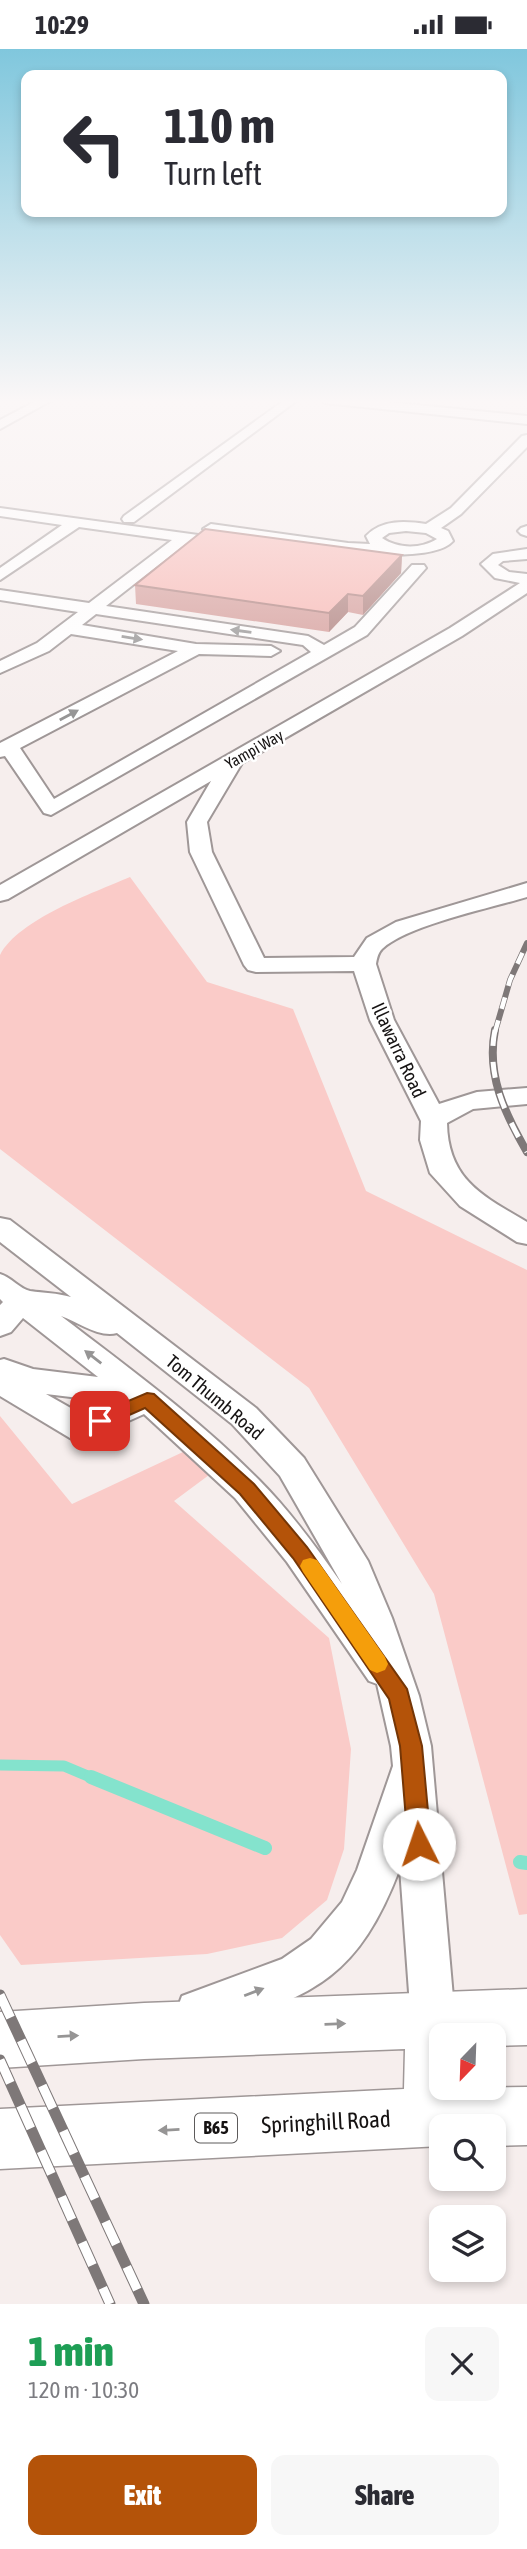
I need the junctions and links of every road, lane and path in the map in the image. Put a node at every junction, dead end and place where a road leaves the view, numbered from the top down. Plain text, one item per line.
1 (17, 504) edge
2 (149, 504) edge
3 (463, 504) edge
4 (0, 512) edge
5 (129, 519) junction
6 (76, 522) junction
7 (429, 529) junction
8 (185, 537) junction
9 (396, 549) junction
10 (527, 554) edge
11 (492, 570) junction
12 (0, 575) edge
13 (527, 579) edge
14 (527, 586) edge
15 (0, 595) edge
16 (505, 599) junction
17 (92, 609) junction
18 (68, 628) junction
19 (195, 649) junction
20 (322, 652) junction
21 (0, 667) edge
22 (4, 749) edge
23 (233, 761) junction
24 (527, 890) edge
25 (0, 894) edge
26 (363, 964) junction
27 (527, 1096) edge
28 (434, 1121) junction
29 (0, 1227) edge
30 (527, 1235) edge
31 (8, 1304) edge
32 (174, 1361) junction
33 (0, 1367) edge
34 (0, 1377) edge
35 (146, 1398) junction
36 (400, 1696) junction
37 (413, 1761) junction
38 (527, 2017) edge
39 (433, 2020) junction
40 (144, 2031) junction
41 (0, 2040) edge
42 (433, 2114) edge
43 (506, 2116) edge
44 (527, 2116) edge
45 (429, 2117) edge
46 (0, 2139) edge

1 - 5 street
2 - 5 street
3 - 7 street
4 - 6 street
5 - 9 street
6 - 8 street
6 - 12 street
7 - 9 street
7 - 9 street
8 - 17 street
8 - 20 street
10 - 11 street
11 - 13 street
11 - 16 street
14 - 16 street, Yampi Way
15 - 17 street
16 - 23 street, Yampi Way
17 - 18 street
20 -> 17 street
18 -> 19 street
18 - 21 street
19 - 20 street
22 -> 19 street
20 - 22 street
23 - 25 street, Yampi Way
23 - 26 street
24 - 26 street
26 - 28 street, Illawarra Road
27 - 28 street
28 - 30 street, Illawarra Road
29 - 32 street, Tom Thumb Road
31 - 32 street
35 -> 31 street, Tom Thumb Road
32 - 36 street, Tom Thumb Road
33 - 35 street
34 - 35 street
35 - 36 street, Tom Thumb Road
36 - 37 street, Tom Thumb Road
37 - 39 street, Tom Thumb Road
40 -> 37 street, Tom Thumb Road
38 - 39 main road
40 -> 39 main road
39 - 42 main road
41 -> 40 main road
43 - 44 main road, Springhill Road / B65
45 -> 46 main road, Springhill Road / B65

